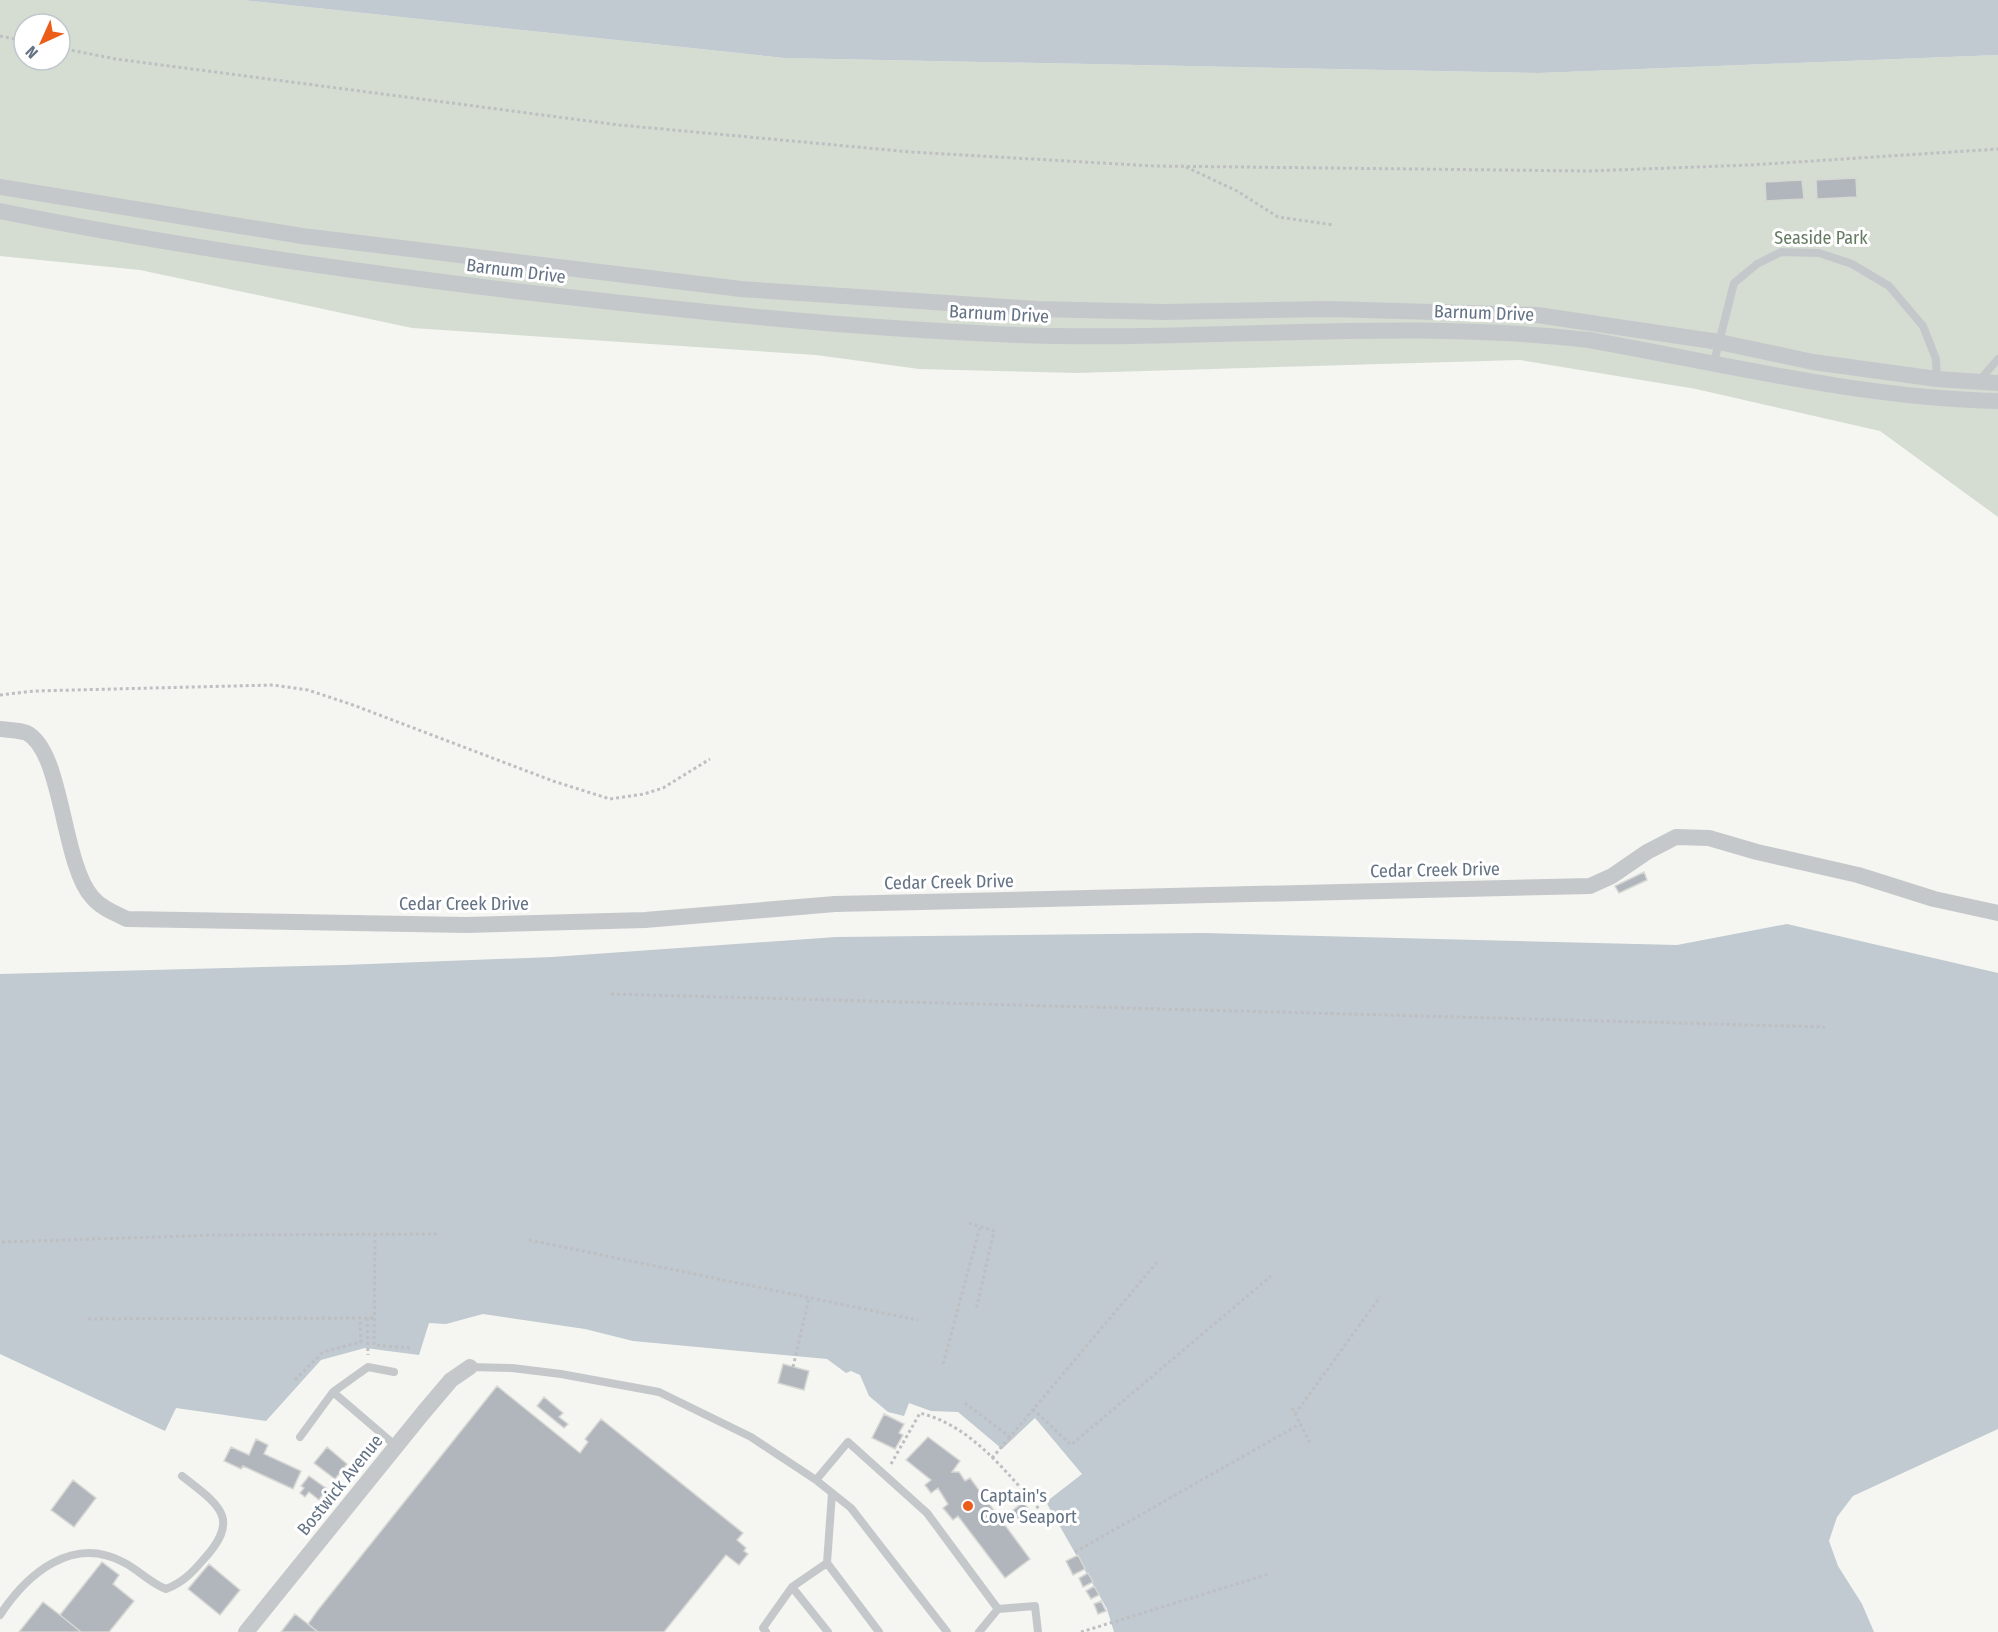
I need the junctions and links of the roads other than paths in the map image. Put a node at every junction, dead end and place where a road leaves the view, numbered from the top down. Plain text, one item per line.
1 (0, 187) edge
2 (0, 211) edge
3 (1719, 342) junction
4 (1998, 359) edge
5 (1714, 362) junction
6 (1937, 378) junction
7 (1978, 381) junction
8 (1998, 383) edge
9 (1937, 399) junction
10 (1998, 401) edge
11 (0, 729) edge
12 (1998, 913) edge
13 (470, 1367) joint
14 (394, 1372) dead end
15 (333, 1392) junction
16 (300, 1437) dead end
17 (396, 1446) junction
18 (182, 1476) dead end
19 (816, 1480) junction
20 (832, 1493) junction
21 (827, 1563) junction
22 (792, 1587) junction
23 (998, 1610) junction
24 (0, 1615) edge
25 (246, 1632) edge
26 (766, 1632) edge
27 (828, 1632) edge
28 (879, 1632) edge
29 (947, 1632) edge
30 (979, 1632) edge
31 (1038, 1632) edge

1 - 3 street, Barnum Drive
2 - 5 street, Barnum Drive
3 - 5 lane
3 - 6 street, Barnum Drive
3 - 6 lane
4 - 7 lane
5 - 9 street, Barnum Drive
6 - 7 street, Barnum Drive
6 - 9 lane
7 - 8 street, Barnum Drive
9 - 10 street, Barnum Drive
11 - 12 street, Cedar Creek Drive
13 - 17 street, Bostwick Avenue
13 - 19 lane
14 - 15 lane
15 - 16 lane
15 - 17 lane
17 - 25 street, Bostwick Avenue
18 - 24 lane
19 - 20 lane
19 - 23 lane
20 - 21 lane
20 - 29 lane
21 - 22 lane
21 - 28 lane
22 - 26 lane
22 - 27 lane
23 - 30 lane
23 - 31 lane

